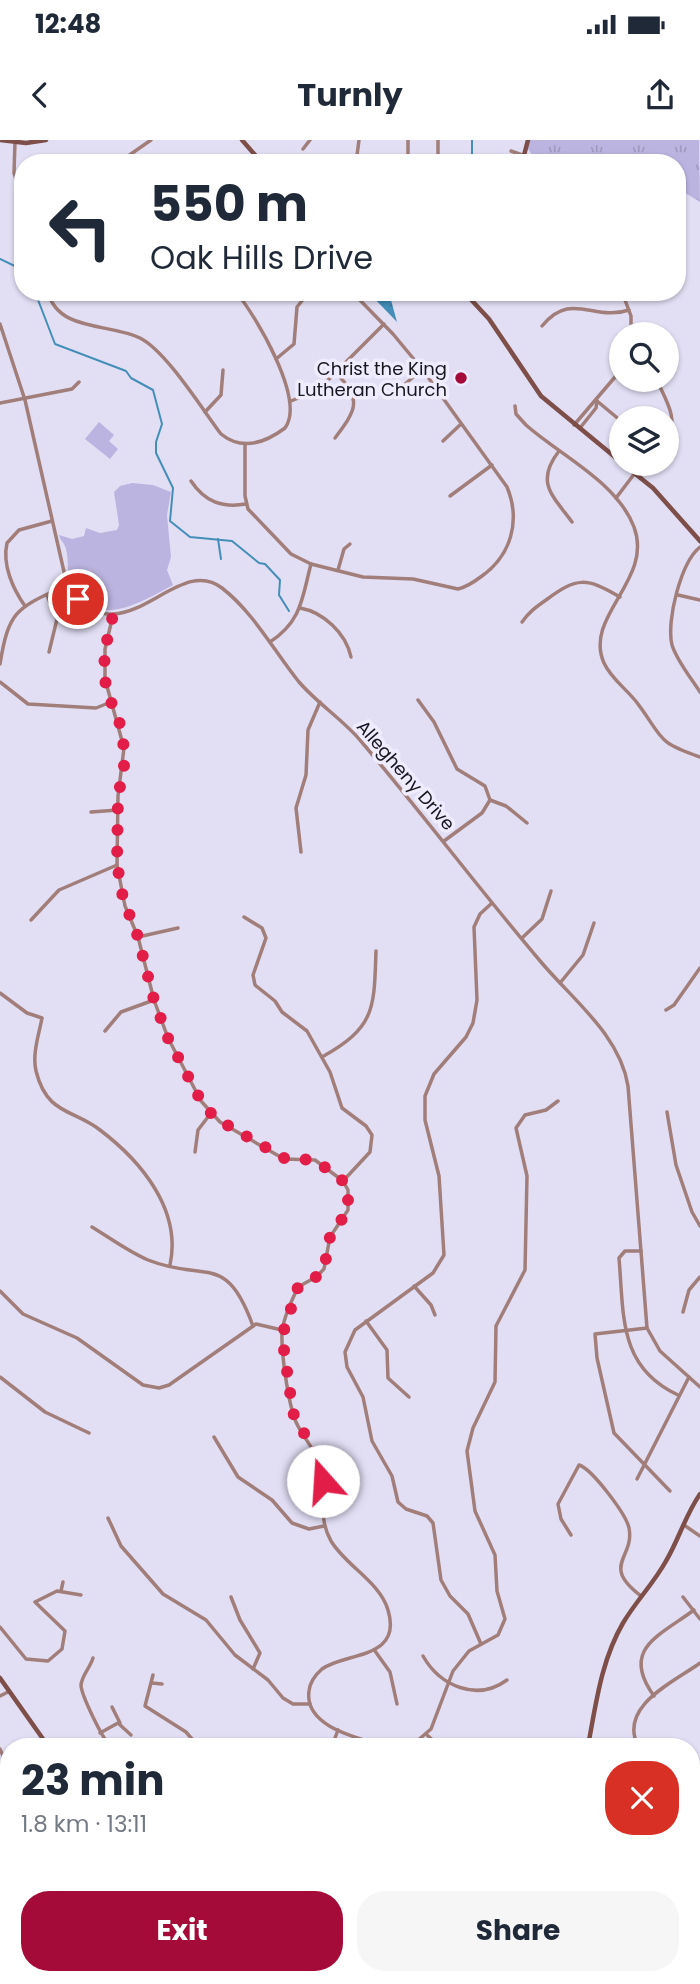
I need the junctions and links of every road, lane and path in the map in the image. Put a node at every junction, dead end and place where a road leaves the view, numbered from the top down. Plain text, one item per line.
1 (0, 140) edge
2 (46, 140) edge
3 (151, 140) edge
4 (242, 140) edge
5 (310, 140) edge
6 (15, 141) edge
7 (303, 149) dead end
8 (511, 151) dead end
9 (131, 154) edge
10 (254, 154) edge
11 (519, 154) edge
12 (51, 301) edge
13 (243, 301) edge
14 (302, 301) edge
15 (361, 301) edge
16 (472, 301) edge
17 (626, 301) edge
18 (629, 310) junction
19 (630, 322) edge
20 (0, 324) edge
21 (384, 324) junction
22 (541, 326) dead end
23 (276, 359) junction
24 (422, 369) junction
25 (223, 370) dead end
26 (336, 373) junction
27 (79, 382) dead end
28 (403, 386) dead end
29 (609, 386) edge
30 (24, 400) junction
31 (290, 401) junction
32 (597, 401) junction
33 (0, 403) edge
34 (514, 406) dead end
35 (609, 411) edge
36 (205, 412) junction
37 (461, 424) junction
38 (574, 425) junction
39 (580, 429) junction
40 (335, 438) dead end
41 (443, 441) dead end
42 (246, 444) junction
43 (559, 451) junction
44 (609, 452) edge
45 (492, 465) junction
46 (633, 476) edge
47 (638, 476) edge
48 (191, 481) dead end
49 (450, 496) dead end
50 (616, 498) junction
51 (246, 504) junction
52 (52, 521) junction
53 (572, 522) dead end
54 (700, 541) edge
55 (351, 544) dead end
56 (700, 547) edge
57 (311, 564) junction
58 (338, 570) junction
59 (67, 585) junction
60 (47, 594) junction
61 (678, 595) junction
62 (620, 597) junction
63 (700, 600) edge
64 (25, 606) junction
65 (300, 608) junction
66 (113, 615) junction
67 (522, 622) dead end
68 (2, 634) edge
69 (270, 642) junction
70 (50, 652) dead end
71 (351, 657) dead end
72 (0, 664) edge
73 (0, 682) edge
74 (700, 692) edge
75 (418, 700) dead end
76 (111, 702) junction
77 (320, 702) junction
78 (700, 757) edge
79 (490, 800) junction
80 (118, 810) junction
81 (90, 812) dead end
82 (527, 823) dead end
83 (444, 841) junction
84 (301, 852) dead end
85 (117, 864) junction
86 (551, 891) dead end
87 (492, 904) junction
88 (244, 917) dead end
89 (30, 920) dead end
90 (594, 923) dead end
91 (178, 928) dead end
92 (138, 937) junction
93 (522, 938) junction
94 (376, 951) dead end
95 (700, 968) edge
96 (560, 984) junction
97 (0, 993) edge
98 (154, 1000) junction
99 (666, 1010) dead end
100 (104, 1031) dead end
101 (322, 1058) junction
102 (558, 1101) dead end
103 (667, 1112) dead end
104 (211, 1113) junction
105 (195, 1152) dead end
106 (343, 1181) junction
107 (700, 1226) edge
108 (92, 1227) dead end
109 (641, 1251) junction
110 (534, 1252) dead end
111 (527, 1253) junction
112 (170, 1265) junction
113 (700, 1277) edge
114 (414, 1286) junction
115 (0, 1291) edge
116 (683, 1311) dead end
117 (435, 1315) dead end
118 (366, 1321) junction
119 (253, 1326) junction
120 (647, 1328) junction
121 (282, 1330) junction
122 (625, 1330) junction
123 (0, 1377) edge
124 (689, 1377) junction
125 (700, 1387) edge
126 (299, 1394) dead end
127 (290, 1395) junction
128 (678, 1395) junction
129 (408, 1397) dead end
130 (89, 1433) dead end
131 (214, 1437) dead end
132 (580, 1458) dead end
133 (579, 1465) junction
134 (645, 1467) junction
135 (637, 1479) dead end
136 (670, 1491) dead end
137 (700, 1494) edge
138 (108, 1518) dead end
139 (682, 1524) junction
140 (324, 1526) junction
141 (571, 1535) dead end
142 (700, 1536) edge
143 (63, 1582) dead end
144 (61, 1591) junction
145 (81, 1595) dead end
146 (641, 1596) junction
147 (231, 1597) dead end
148 (684, 1597) dead end
149 (694, 1610) junction
150 (700, 1619) edge
151 (0, 1627) edge
152 (481, 1644) junction
153 (375, 1651) junction
154 (423, 1656) dead end
155 (93, 1658) dead end
156 (700, 1662) edge
157 (253, 1669) junction
158 (153, 1675) dead end
159 (0, 1678) edge
160 (448, 1681) junction
161 (507, 1681) dead end
162 (152, 1683) junction
163 (162, 1684) dead end
164 (8, 1692) junction
165 (0, 1696) edge
166 (654, 1696) junction
167 (310, 1704) junction
168 (397, 1704) dead end
169 (112, 1707) dead end
170 (120, 1723) junction
171 (338, 1730) junction
172 (100, 1733) junction
173 (426, 1734) junction
174 (131, 1735) dead end
175 (42, 1738) edge
176 (104, 1738) edge
177 (191, 1738) edge
178 (335, 1738) edge
179 (356, 1738) edge
180 (418, 1738) edge
181 (430, 1738) edge
182 (590, 1738) edge
183 (636, 1738) edge
184 (700, 1922) edge
185 (700, 1935) edge

1 - 6 main road
2 - 6 main road
3 - 9 street
4 - 10 main road
5 - 7 street
8 - 11 street
12 - 36 street
13 - 23 street
14 - 23 street
15 - 21 street
16 - 38 main road
17 - 18 street
18 - 19 street
18 - 22 street
20 - 30 street
21 - 24 street
21 - 26 street
23 - 31 street
24 - 28 street
24 - 37 street
25 - 36 street
26 - 31 street
26 - 40 street
27 - 30 street
29 - 32 street
30 - 33 street
30 - 52 street
31 - 42 street
32 - 35 street
32 - 38 street
32 - 39 street
34 - 43 street
36 - 42 street
37 - 41 street
37 - 45 street
38 - 39 main road
39 - 44 main road
42 - 51 street
43 - 50 street
43 - 53 street
45 - 49 street
45 - 58 street
46 - 50 street
47 - 54 main road
48 - 51 street
50 - 62 street
51 - 57 street
52 - 59 street
52 - 64 street
55 - 58 street
56 - 61 street
57 - 58 street
57 - 65 street
59 - 60 street
59 - 66 street
60 - 64 street
60 - 70 street
61 - 63 street
61 - 74 street
62 - 67 street
62 - 78 street
64 - 68 street
65 - 69 street
65 - 71 street
66 - 69 street, Allegheny Drive
66 - 76 street
68 - 72 street
69 - 77 street, Allegheny Drive
73 - 76 street
75 - 79 street
76 - 80 street
77 - 83 street, Allegheny Drive
77 - 84 street
79 - 82 street
79 - 83 street
80 - 81 street
80 - 85 street
83 - 87 street, Allegheny Drive
85 - 89 street
85 - 92 street
86 - 93 street
87 - 93 street, Allegheny Drive
87 - 114 street
88 - 101 street
90 - 96 street
91 - 92 street
92 - 98 street
93 - 96 street, Allegheny Drive
94 - 101 street
95 - 99 street
96 - 109 street, Allegheny Drive
97 - 112 street
98 - 100 street
98 - 104 street
101 - 106 street
102 - 111 street
103 - 107 street
104 - 105 street
104 - 106 street
106 - 121 street
108 - 112 street
109 - 120 street, Allegheny Drive
109 - 122 street
110 - 111 street
111 - 152 street
112 - 119 street
113 - 116 street
114 - 117 street
114 - 118 street
115 - 119 street
118 - 129 street
118 - 152 street
119 - 121 street
120 - 122 street
120 - 124 street, Allegheny Drive
121 - 127 street
122 - 128 street
122 - 134 street
123 - 130 street
124 - 125 street, Allegheny Drive
124 - 128 street
126 - 127 street
127 - 140 street
128 - 134 street
131 - 140 street
132 - 133 street
133 - 141 street
133 - 146 street
134 - 135 street
134 - 136 street
137 - 139 main road
138 - 157 street
139 - 142 street
139 - 146 main road
140 - 153 street
143 - 144 street
144 - 145 street
144 - 151 street
146 - 182 main road
147 - 157 street
148 - 149 street
149 - 150 street
149 - 166 street
152 - 160 street
153 - 167 street
153 - 168 street
154 - 160 street
155 - 172 street
156 - 166 street
157 - 167 street
158 - 162 street
159 - 164 main road
160 - 161 street
160 - 173 street
162 - 163 street
162 - 177 street
164 - 165 street
164 - 175 main road
166 - 183 street
167 - 171 street
169 - 170 street
170 - 172 street
170 - 174 street
171 - 178 street
171 - 179 street
172 - 176 street
173 - 180 street
173 - 181 street
184 - 185 street

